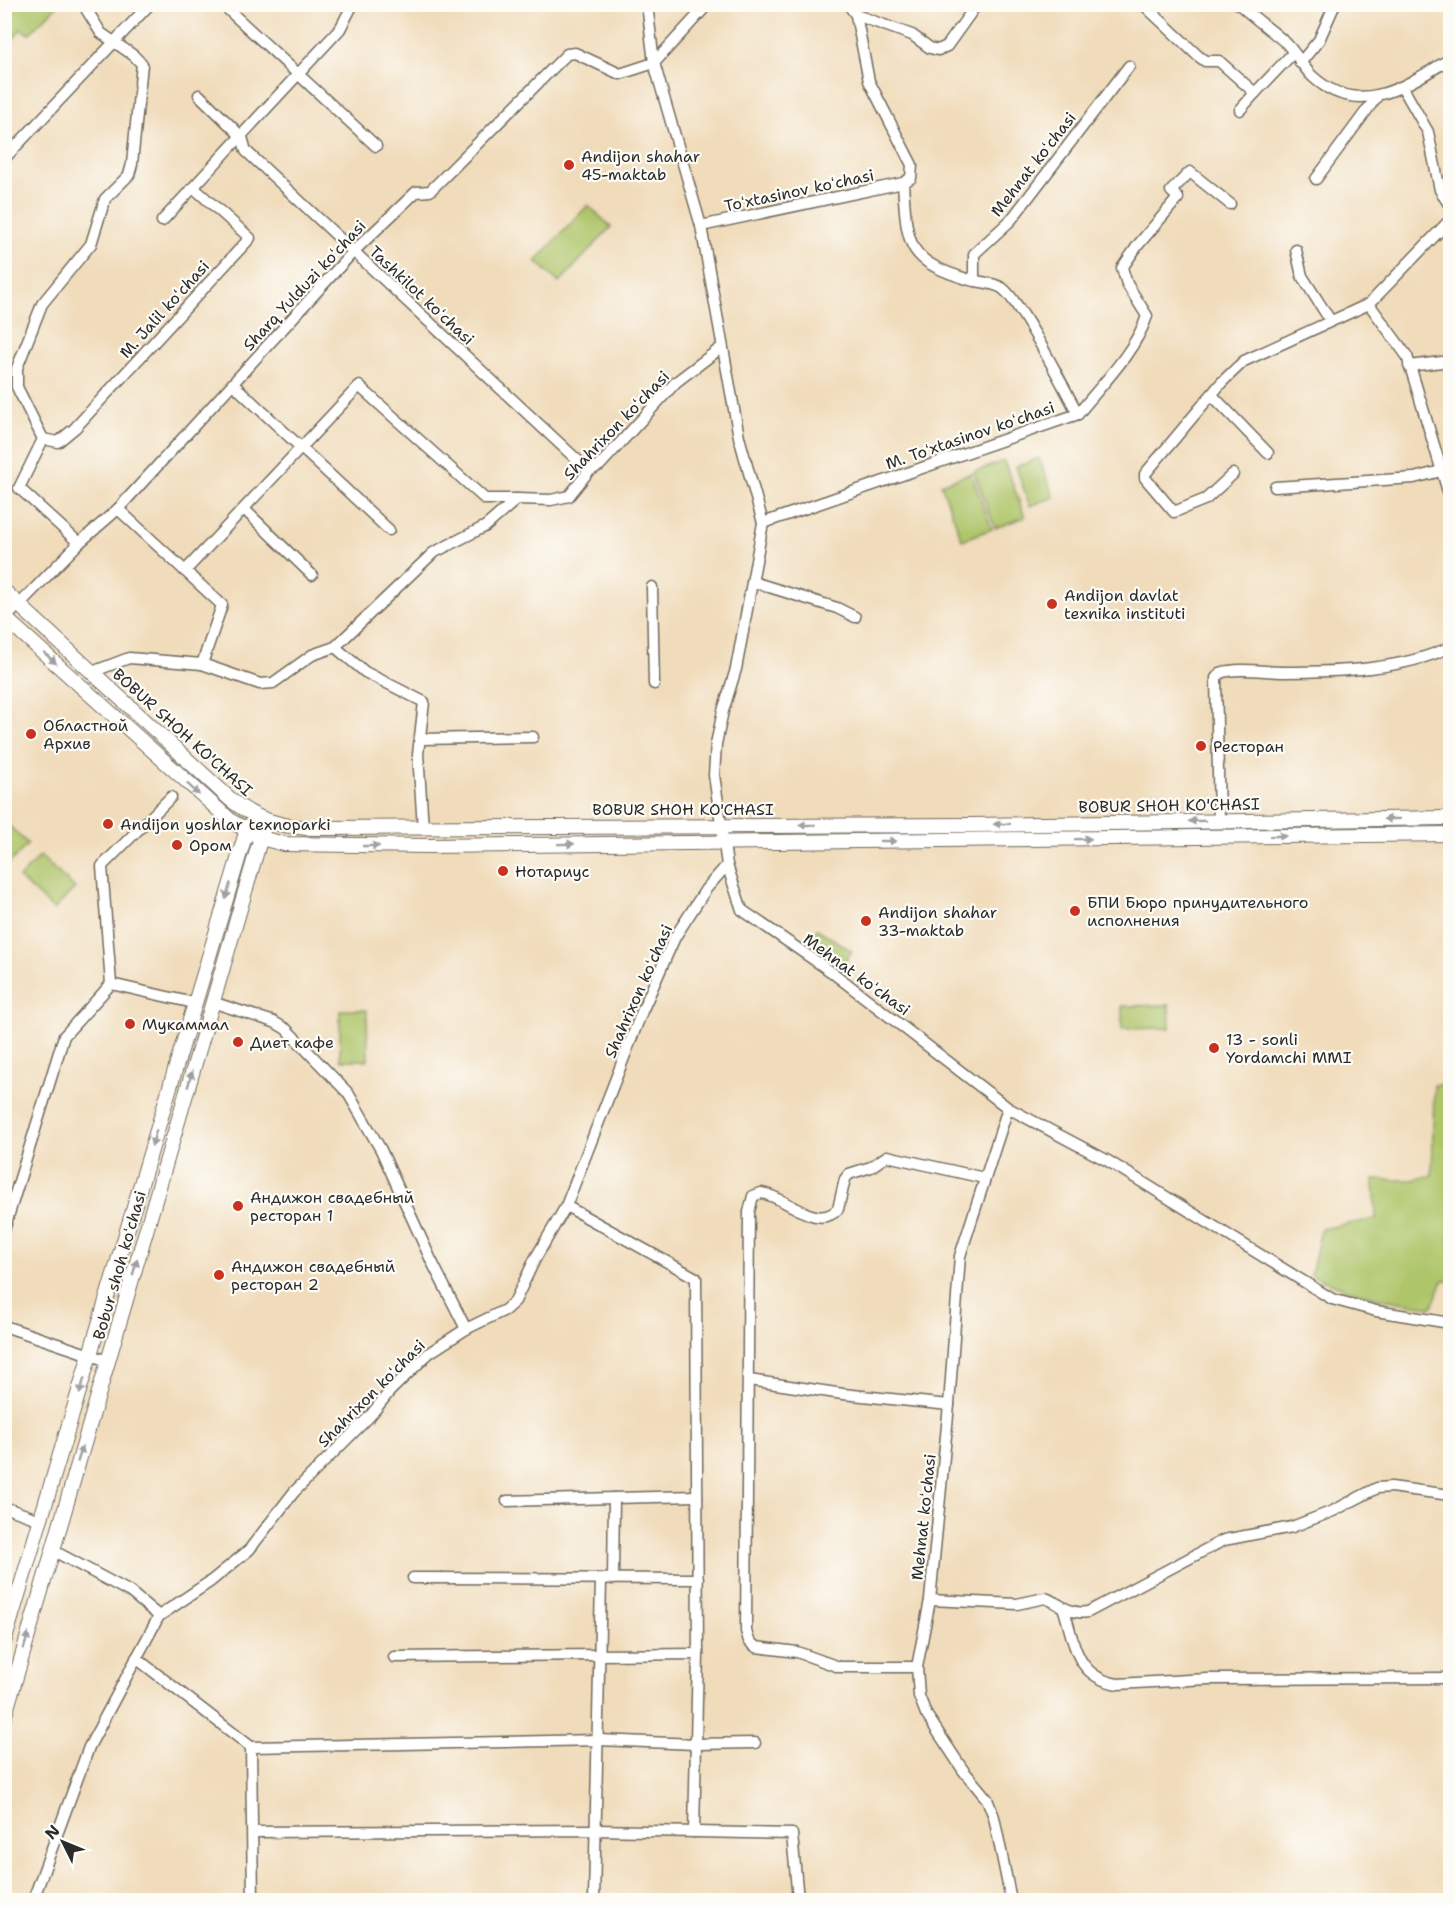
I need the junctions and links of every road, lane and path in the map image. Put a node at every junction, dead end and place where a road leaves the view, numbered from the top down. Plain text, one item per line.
1 (83, 4) edge
2 (150, 4) edge
3 (222, 4) edge
4 (353, 4) edge
5 (647, 4) edge
6 (708, 4) edge
7 (848, 4) edge
8 (977, 4) edge
9 (1143, 4) edge
10 (1239, 4) edge
11 (1335, 4) edge
12 (856, 15) junction
13 (115, 43) junction
14 (1297, 58) junction
15 (1450, 59) edge
16 (654, 63) junction
17 (1129, 66) dead end
18 (299, 75) junction
19 (1403, 88) junction
20 (1255, 93) junction
21 (199, 95) dead end
22 (1378, 95) junction
23 (1240, 110) dead end
24 (242, 137) junction
25 (376, 146) dead end
26 (4, 159) edge
27 (1316, 178) dead end
28 (903, 183) junction
29 (194, 188) junction
30 (1230, 204) dead end
31 (1450, 206) edge
32 (1450, 220) edge
33 (162, 221) dead end
34 (701, 226) junction
35 (1296, 250) dead end
36 (353, 252) junction
37 (974, 281) junction
38 (1369, 304) junction
39 (1330, 320) junction
40 (722, 346) junction
41 (1450, 361) edge
42 (1409, 366) junction
43 (233, 384) junction
44 (1212, 395) junction
45 (1078, 414) junction
46 (43, 439) junction
47 (302, 448) junction
48 (1268, 453) dead end
49 (589, 471) junction
50 (1441, 471) junction
51 (1233, 474) dead end
52 (1275, 487) dead end
53 (1450, 498) edge
54 (517, 499) junction
55 (118, 509) junction
56 (244, 509) junction
57 (763, 523) junction
58 (389, 530) dead end
59 (79, 543) junction
60 (185, 571) junction
61 (312, 574) dead end
62 (753, 582) junction
63 (652, 587) dead end
64 (4, 591) edge
65 (19, 605) junction
66 (855, 616) dead end
67 (5, 618) edge
68 (1450, 647) edge
69 (335, 648) junction
70 (202, 664) junction
71 (92, 672) junction
72 (654, 684) dead end
73 (533, 737) dead end
74 (421, 739) junction
75 (171, 797) dead end
76 (251, 815) junction
77 (1450, 818) edge
78 (1219, 820) junction
79 (266, 821) junction
80 (722, 825) junction
81 (423, 827) junction
82 (246, 832) junction
83 (1450, 834) edge
84 (261, 838) junction
85 (724, 842) junction
86 (727, 865) junction
87 (236, 866) junction
88 (252, 869) junction
89 (111, 984) junction
90 (212, 1002) junction
91 (194, 1003) junction
92 (1008, 1108) junction
93 (984, 1178) junction
94 (566, 1206) junction
95 (4, 1230) edge
96 (1450, 1323) edge
97 (4, 1326) edge
98 (466, 1329) junction
99 (91, 1356) junction
100 (108, 1361) junction
101 (749, 1380) junction
102 (949, 1405) junction
103 (1450, 1495) edge
104 (697, 1496) junction
105 (614, 1498) junction
106 (507, 1501) dead end
107 (4, 1507) edge
108 (40, 1520) junction
109 (52, 1550) junction
110 (413, 1578) dead end
111 (601, 1580) junction
112 (613, 1580) junction
113 (698, 1580) junction
114 (930, 1600) junction
115 (1064, 1610) junction
116 (159, 1616) junction
117 (4, 1642) edge
118 (600, 1654) junction
119 (698, 1654) junction
120 (394, 1657) dead end
121 (136, 1658) junction
122 (917, 1667) junction
123 (1450, 1678) edge
124 (4, 1718) edge
125 (598, 1740) junction
126 (754, 1743) dead end
127 (695, 1744) junction
128 (251, 1747) junction
129 (596, 1830) junction
130 (253, 1832) junction
131 (694, 1832) junction
132 (33, 1900) edge
133 (254, 1900) edge
134 (594, 1900) edge
135 (798, 1900) edge
136 (1011, 1900) edge

1 - 13 street
2 - 13 street
3 - 18 street
4 - 18 street
5 - 16 street
6 - 16 street
7 - 12 street, M. Toʻxtasinov koʻchasi
8 - 12 street
9 - 20 street
10 - 14 street
11 - 14 street
12 - 28 street, M. Toʻxtasinov koʻchasi
13 - 26 street
13 - 46 street
14 - 20 street
14 - 22 street
15 - 19 street
16 - 34 street
16 - 36 street, Sharq Yulduzi koʻchasi
17 - 37 street, Mehnat koʻchasi
18 - 24 street
18 - 25 street
19 - 22 street
19 - 31 street
20 - 23 street
21 - 24 street, Tashkilot koʻchasi
22 - 27 street
24 - 29 street
24 - 36 street, Tashkilot koʻchasi
28 - 34 street, Toʻxtasinov koʻchasi
28 - 37 street, M. Toʻxtasinov koʻchasi
29 - 33 street
29 - 46 street, M. Jalil koʻchasi
30 - 45 street
32 - 38 street
34 - 40 street
35 - 39 street
36 - 43 street, Sharq Yulduzi koʻchasi
36 - 49 street, Tashkilot koʻchasi
37 - 45 street, M. Toʻxtasinov koʻchasi
38 - 39 street
38 - 42 street
39 - 44 street
40 - 49 street, Shahrixon koʻchasi
40 - 57 street
41 - 42 street
42 - 50 street
43 - 47 street
43 - 55 street, Sharq Yulduzi koʻchasi
44 - 48 street
44 - 51 street
45 - 57 street, M. Toʻxtasinov koʻchasi
46 - 59 street
47 - 54 street, Shahrixon koʻchasi
47 - 56 street
47 - 58 street
49 - 54 street, Shahrixon koʻchasi
50 - 52 street
50 - 53 street
54 - 69 street
55 - 59 street, Sharq Yulduzi koʻchasi
55 - 60 street
56 - 60 street
56 - 61 street
57 - 62 street
59 - 65 street, Sharq Yulduzi koʻchasi
60 - 70 street
62 - 66 street
62 - 80 street
63 - 72 street
64 - 65 main road, BOBUR SHOH KO'CHASI
65 - 67 street, Sharq Yulduzi koʻchasi
65 - 71 main road, BOBUR SHOH KO'CHASI
67 -> 82 main road, BOBUR SHOH KO'CHASI
68 - 78 street
69 - 70 street
69 - 74 street
70 - 71 street
71 - 76 main road, BOBUR SHOH KO'CHASI
73 - 74 street
74 - 81 street
75 - 89 street
76 - 79 main road, BOBUR SHOH KO'CHASI
76 - 82 main road, Bobur shoh koʻchasi
77 -> 78 main road, BOBUR SHOH KO'CHASI
78 -> 80 main road, BOBUR SHOH KO'CHASI
79 - 81 main road, BOBUR SHOH KO'CHASI
79 - 84 main road, Bobur shoh koʻchasi
80 - 81 main road, BOBUR SHOH KO'CHASI
80 - 85 street, Mehnat koʻchasi
82 - 84 main road, BOBUR SHOH KO'CHASI
82 - 87 main road, Bobur shoh koʻchasi
85 -> 83 main road, BOBUR SHOH KO'CHASI
84 -> 85 main road, BOBUR SHOH KO'CHASI
84 - 88 main road, Bobur shoh koʻchasi
85 - 86 street, Mehnat koʻchasi
86 - 92 street, Mehnat koʻchasi
86 - 94 street, Shahrixon koʻchasi
87 - 88 main road
87 -> 91 main road, Bobur shoh koʻchasi
88 - 90 main road, Bobur shoh koʻchasi
89 - 91 street
89 - 95 street
90 - 98 street
100 -> 90 main road, Bobur shoh koʻchasi
91 -> 99 main road, Bobur shoh koʻchasi
92 - 93 street, Mehnat koʻchasi
92 - 96 street, Mehnat koʻchasi
93 - 101 street
93 - 102 street, Mehnat koʻchasi
94 - 98 street, Shahrixon koʻchasi
94 - 104 street
97 - 99 street
98 - 116 street, Shahrixon koʻchasi
99 - 100 street
99 -> 108 main road, Bobur shoh koʻchasi
109 -> 100 main road, Bobur shoh koʻchasi
101 - 102 street
101 - 122 street
102 - 114 street, Mehnat koʻchasi
103 - 115 street, Mehnat koʻchasi
104 - 105 street
104 - 113 street
105 - 106 street
105 - 112 street
107 - 108 street
108 - 117 main road, Bobur shoh koʻchasi
109 - 116 street
124 -> 109 main road, Bobur shoh koʻchasi
110 - 111 street
111 - 112 street
111 - 118 street
112 - 113 street
113 - 119 street
114 - 115 street, Mehnat koʻchasi
114 - 122 street
115 - 123 street
116 - 121 street, Shahrixon koʻchasi
118 - 119 street
118 - 120 street
118 - 125 street
119 - 127 street
121 - 128 street
121 - 132 street, Shahrixon koʻchasi
122 - 136 street
125 - 127 street
125 - 128 street
125 - 129 street
126 - 127 street
127 - 131 street
128 - 130 street
129 - 130 street
129 - 131 street
129 - 134 street
130 - 133 street
131 - 135 street

